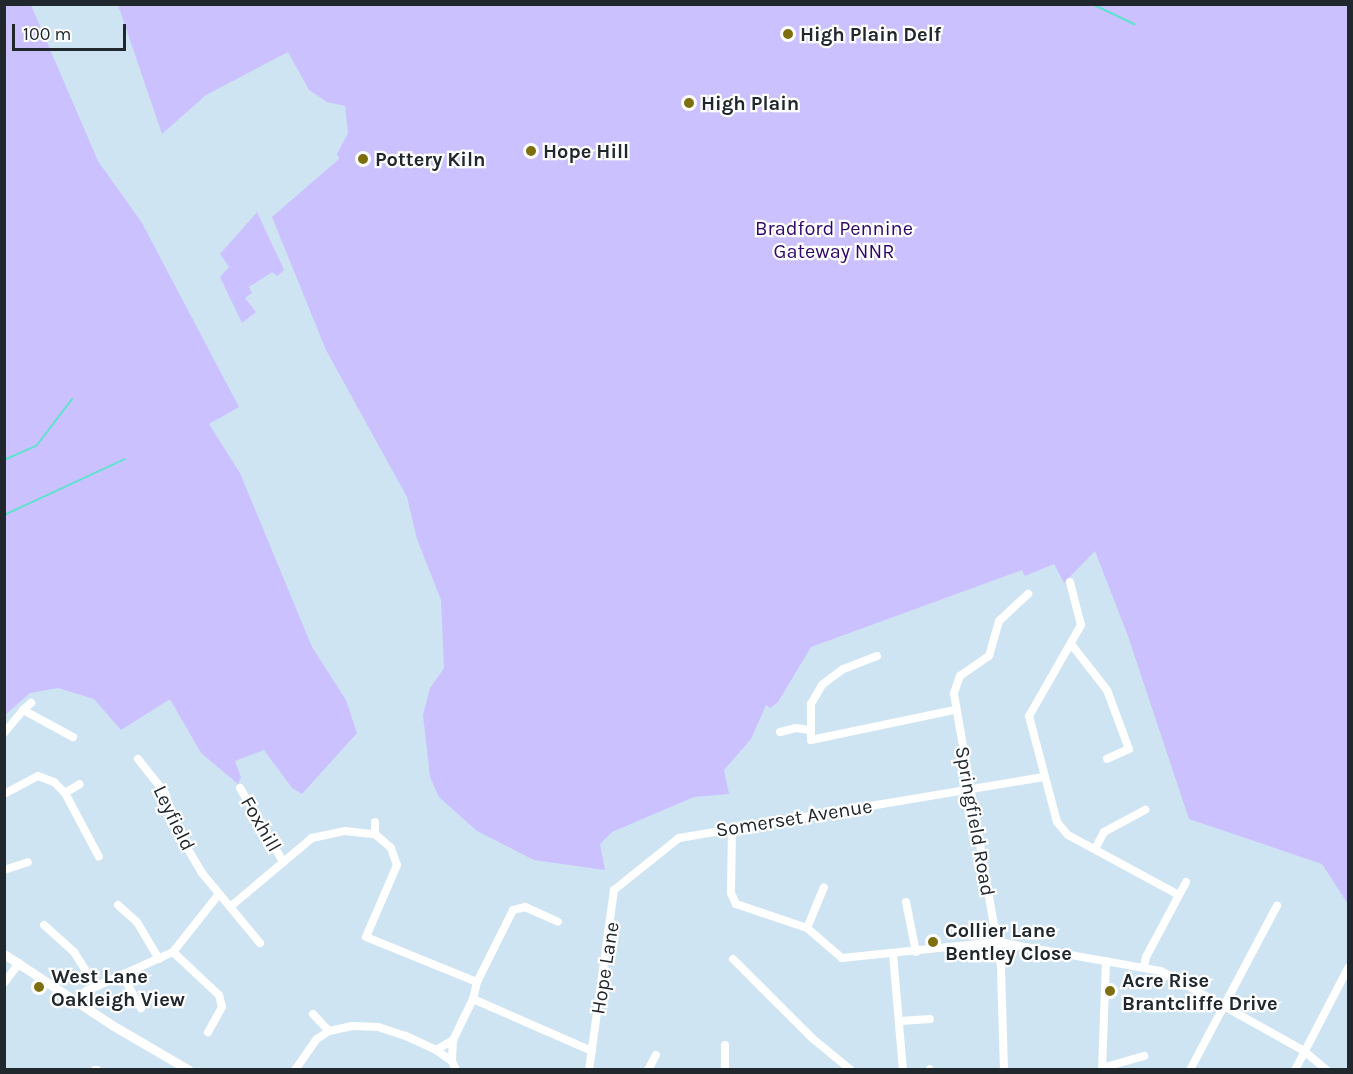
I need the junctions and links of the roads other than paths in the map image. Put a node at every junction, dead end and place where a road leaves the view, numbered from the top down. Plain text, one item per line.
1 (1070, 582) dead end
2 (1028, 594) dead end
3 (1071, 645) junction
4 (877, 656) dead end
5 (31, 703) dead end
6 (23, 710) junction
7 (956, 710) junction
8 (810, 730) junction
9 (780, 732) dead end
10 (4, 733) edge
11 (73, 737) dead end
12 (138, 759) dead end
13 (1107, 759) dead end
14 (1042, 777) junction
15 (80, 784) dead end
16 (240, 788) dead end
17 (65, 792) junction
18 (968, 792) junction
19 (4, 794) edge
20 (1145, 810) dead end
21 (375, 822) dead end
22 (732, 828) junction
23 (375, 834) junction
24 (1095, 849) junction
25 (99, 857) dead end
26 (282, 860) junction
27 (28, 862) dead end
28 (4, 870) edge
29 (633, 877) joint
30 (1186, 882) dead end
31 (824, 887) dead end
32 (219, 894) junction
33 (1179, 895) junction
34 (906, 902) dead end
35 (118, 905) dead end
36 (1277, 906) dead end
37 (230, 907) junction
38 (558, 922) dead end
39 (44, 925) dead end
40 (807, 928) junction
41 (998, 942) junction
42 (261, 943) dead end
43 (173, 952) junction
44 (916, 952) junction
45 (4, 954) edge
46 (893, 954) junction
47 (159, 959) junction
48 (733, 959) dead end
49 (1106, 961) junction
50 (19, 963) junction
51 (1144, 967) junction
52 (1348, 968) edge
53 (123, 976) junction
54 (477, 982) junction
55 (4, 983) edge
56 (96, 987) junction
57 (473, 999) junction
58 (78, 1004) junction
59 (1224, 1005) junction
60 (141, 1008) dead end
61 (313, 1014) dead end
62 (930, 1019) dead end
63 (901, 1021) junction
64 (329, 1031) junction
65 (208, 1032) dead end
66 (453, 1041) junction
67 (725, 1045) dead end
68 (436, 1050) junction
69 (592, 1051) junction
70 (1304, 1051) junction
71 (656, 1055) dead end
72 (1144, 1056) dead end
73 (452, 1061) junction
74 (1102, 1069) edge
75 (189, 1070) edge
76 (295, 1070) edge
77 (456, 1070) edge
78 (590, 1070) edge
79 (648, 1070) edge
80 (725, 1070) edge
81 (851, 1070) edge
82 (903, 1070) edge
83 (1004, 1070) edge
84 (1190, 1070) edge
85 (1294, 1070) edge
86 (1328, 1070) edge

1 - 3 street
2 - 7 street, Springfield Road
3 - 13 street
3 - 14 street
4 - 8 street
5 - 6 street
6 - 10 street
6 - 11 street
7 - 8 street
7 - 18 street, Springfield Road
8 - 9 street
12 - 32 street, Leyfield
14 - 18 street, Somerset Avenue
14 - 24 street
15 - 17 street
16 - 26 street, Foxhill
17 - 19 street
17 - 25 street
18 - 22 street, Somerset Avenue
18 - 41 street, Springfield Road
20 - 24 street
21 - 23 street
22 - 29 street, Somerset Avenue
22 - 40 street
23 - 26 street
23 - 54 street
24 - 33 street
26 - 37 street
27 - 28 street
29 - 69 street, Hope Lane
30 - 33 street
31 - 40 street
32 - 37 street, Leyfield
32 - 43 street
33 - 51 street
34 - 44 street
35 - 47 street
36 - 59 street
37 - 42 street, Leyfield
38 - 54 street
39 - 56 street
40 - 46 street
41 - 44 street
41 - 49 street
41 - 83 street, Springfield Road
43 - 47 street
43 - 65 street
44 - 46 street
45 - 50 street
46 - 63 street
47 - 53 street
48 - 81 street
49 - 51 street
49 - 74 street
50 - 55 street
50 - 58 street
51 - 59 street
52 - 70 street
53 - 56 street
53 - 60 street
54 - 57 street
56 - 58 street
57 - 66 street
57 - 69 street
58 - 75 street
59 - 70 street
59 - 84 street
61 - 64 street
62 - 63 street
63 - 82 street
64 - 68 street
64 - 76 street
66 - 68 street
66 - 73 street
67 - 80 street
68 - 73 street
69 - 78 street, Hope Lane
70 - 85 street
70 - 86 street
71 - 79 street
72 - 74 street
73 - 77 street

